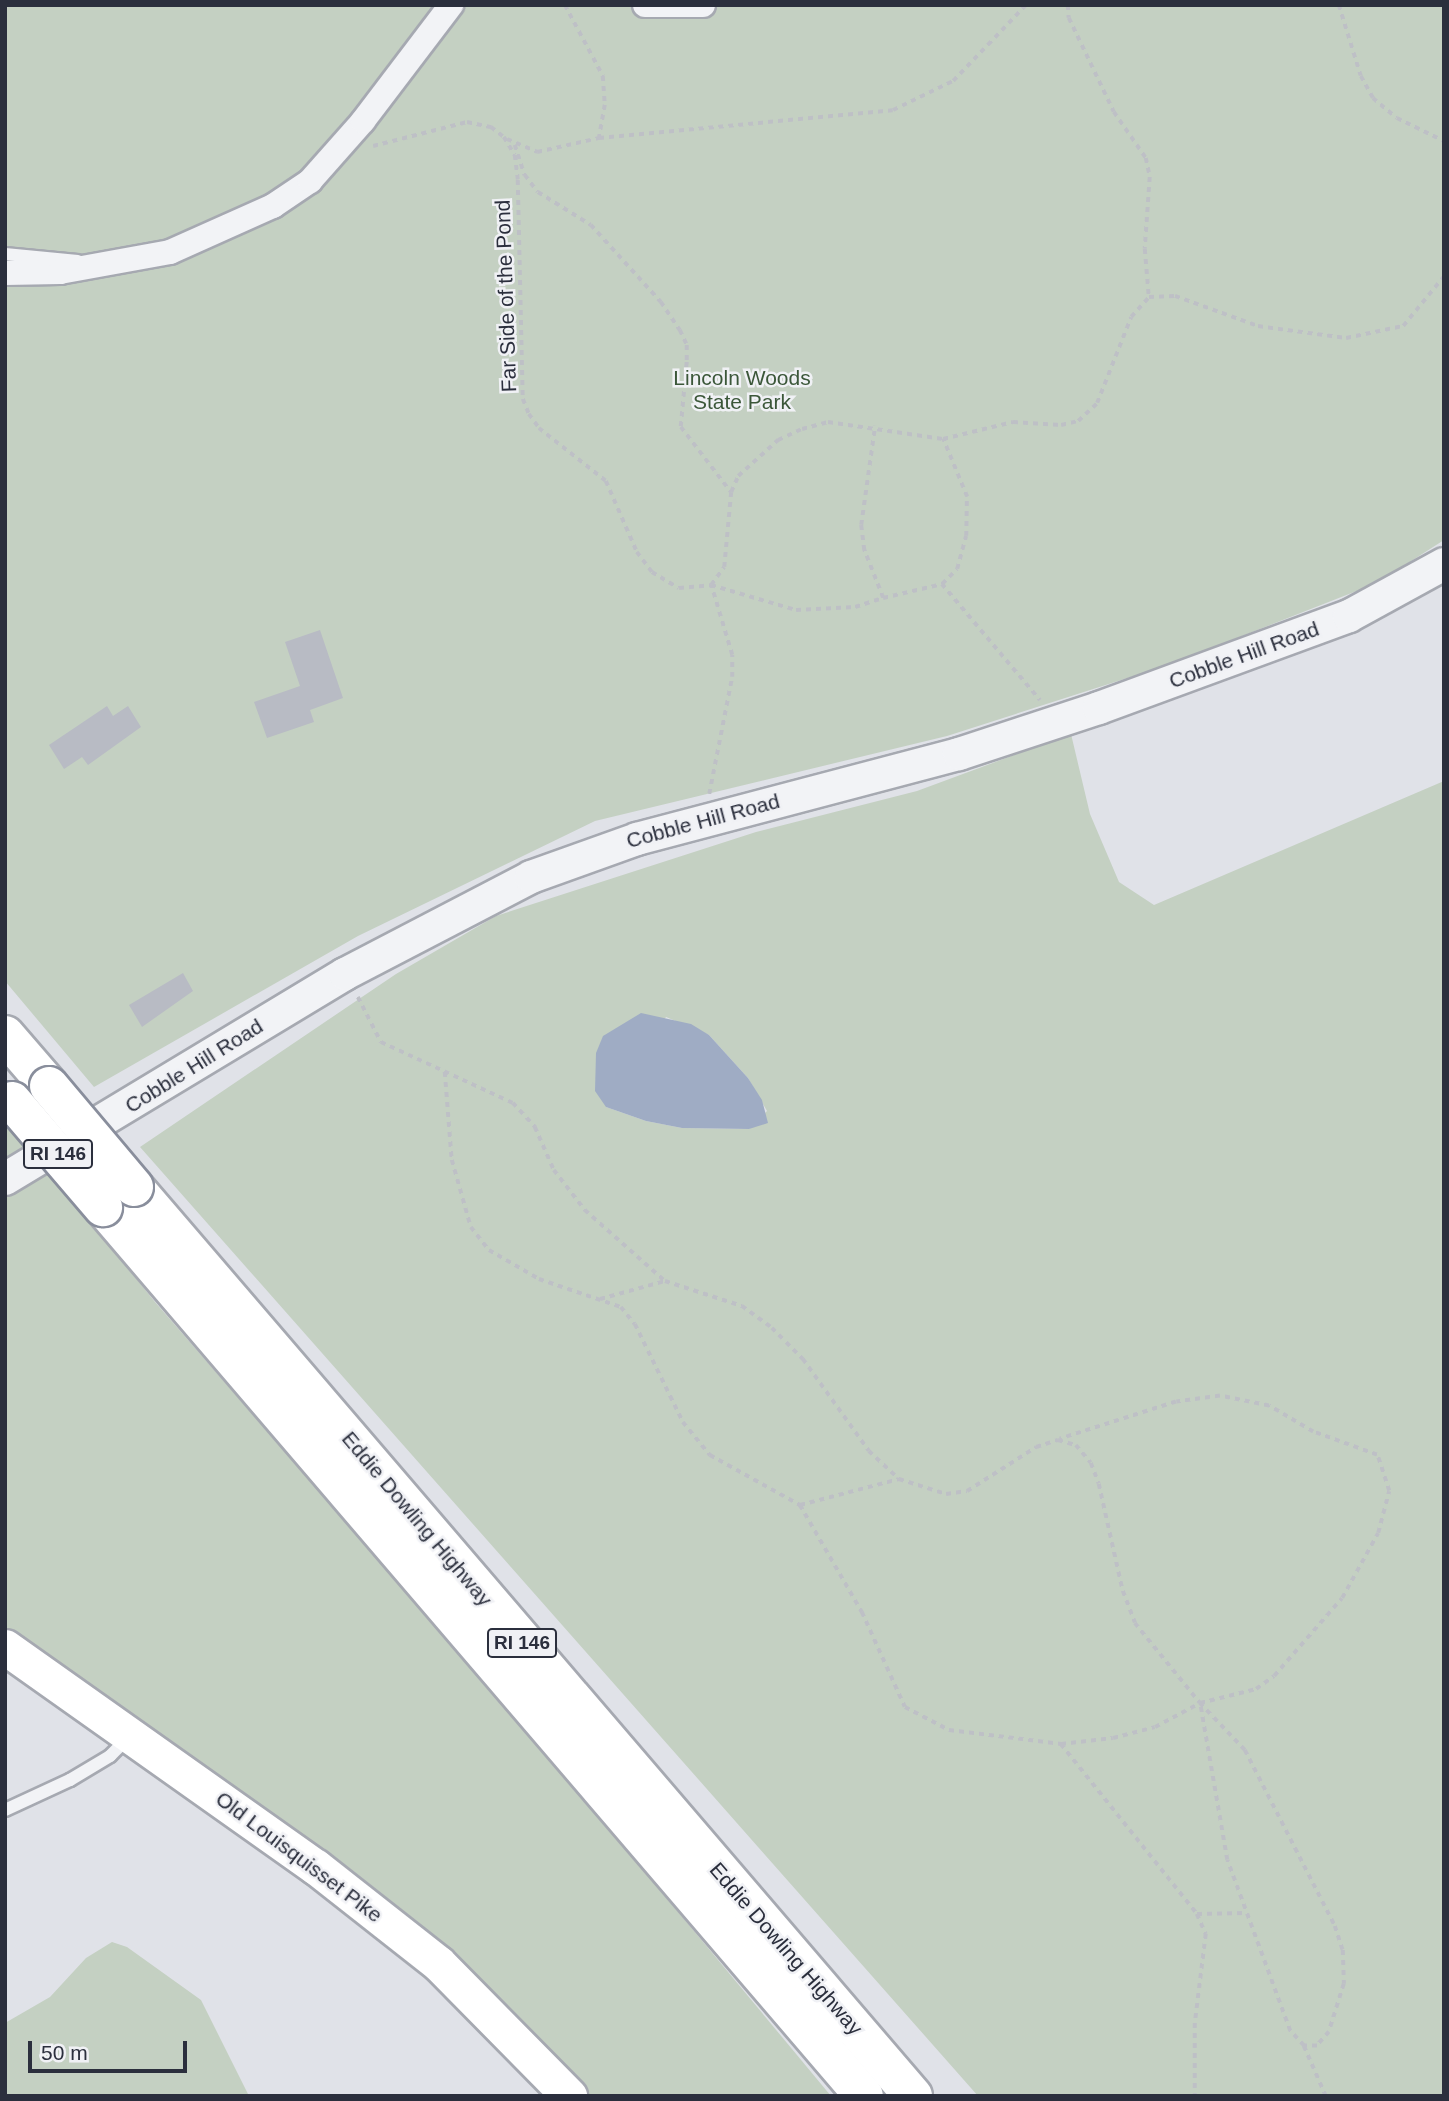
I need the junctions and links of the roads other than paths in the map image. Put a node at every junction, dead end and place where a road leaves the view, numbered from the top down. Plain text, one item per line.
1 (451, 5) edge
2 (645, 5) edge
3 (704, 5) edge
4 (5, 254) edge
5 (117, 264) junction
6 (5, 273) edge
7 (1444, 564) edge
8 (5, 1035) edge
9 (9, 1097) edge
10 (5, 1179) edge
11 (5, 1647) edge
12 (131, 1735) junction
13 (5, 1810) edge
14 (569, 2096) edge
15 (864, 2096) edge
16 (913, 2096) edge

1 - 5 street
2 - 3 street
4 - 5 lane
5 - 6 street
7 - 10 street, Cobble Hill Road
8 - 16 highway, Eddie Dowling Highway / RI 146, bridge
9 - 15 highway, Eddie Dowling Highway / RI 146, bridge
11 - 12 main road, Old Louisquisset Pike
12 - 13 lane
12 - 14 main road, Old Louisquisset Pike

